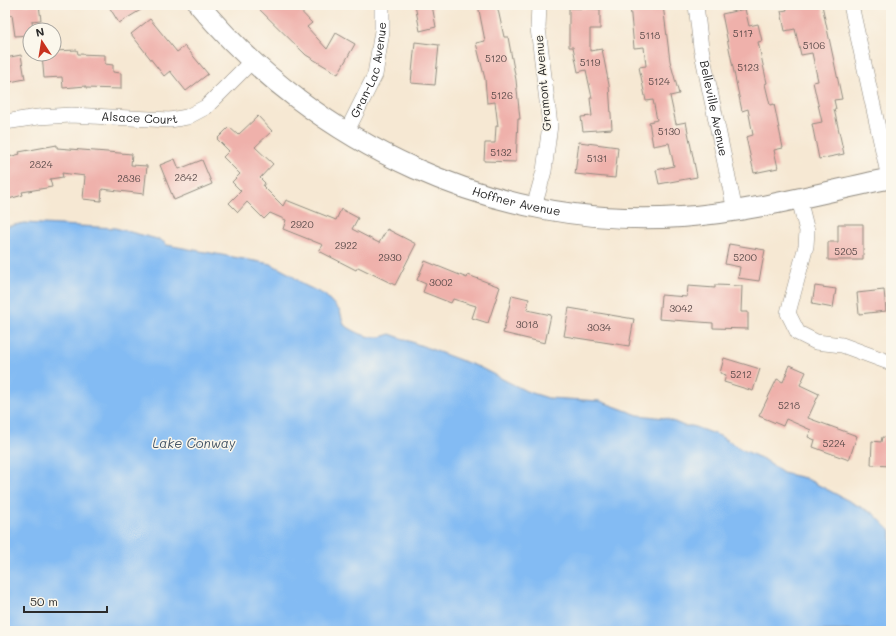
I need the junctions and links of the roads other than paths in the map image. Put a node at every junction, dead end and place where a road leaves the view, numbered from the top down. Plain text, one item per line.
1 (199, 5) edge
2 (382, 5) edge
3 (539, 5) edge
4 (696, 5) edge
5 (851, 5) edge
6 (252, 61) junction
7 (5, 122) edge
8 (346, 133) junction
9 (890, 178) edge
10 (799, 199) junction
11 (534, 207) junction
12 (736, 211) junction
13 (891, 363) edge

1 - 6 main road, Hoffner Avenue
2 - 8 street, Gran-Lac Avenue
3 - 11 street, Gramont Avenue
4 - 12 street, Belleville Avenue
5 - 9 street
6 - 7 street, Alsace Court
6 - 8 main road, Hoffner Avenue
8 - 11 main road, Hoffner Avenue
9 - 10 main road, Hoffner Avenue
10 - 12 main road, Hoffner Avenue
10 - 13 street
11 - 12 main road, Hoffner Avenue

